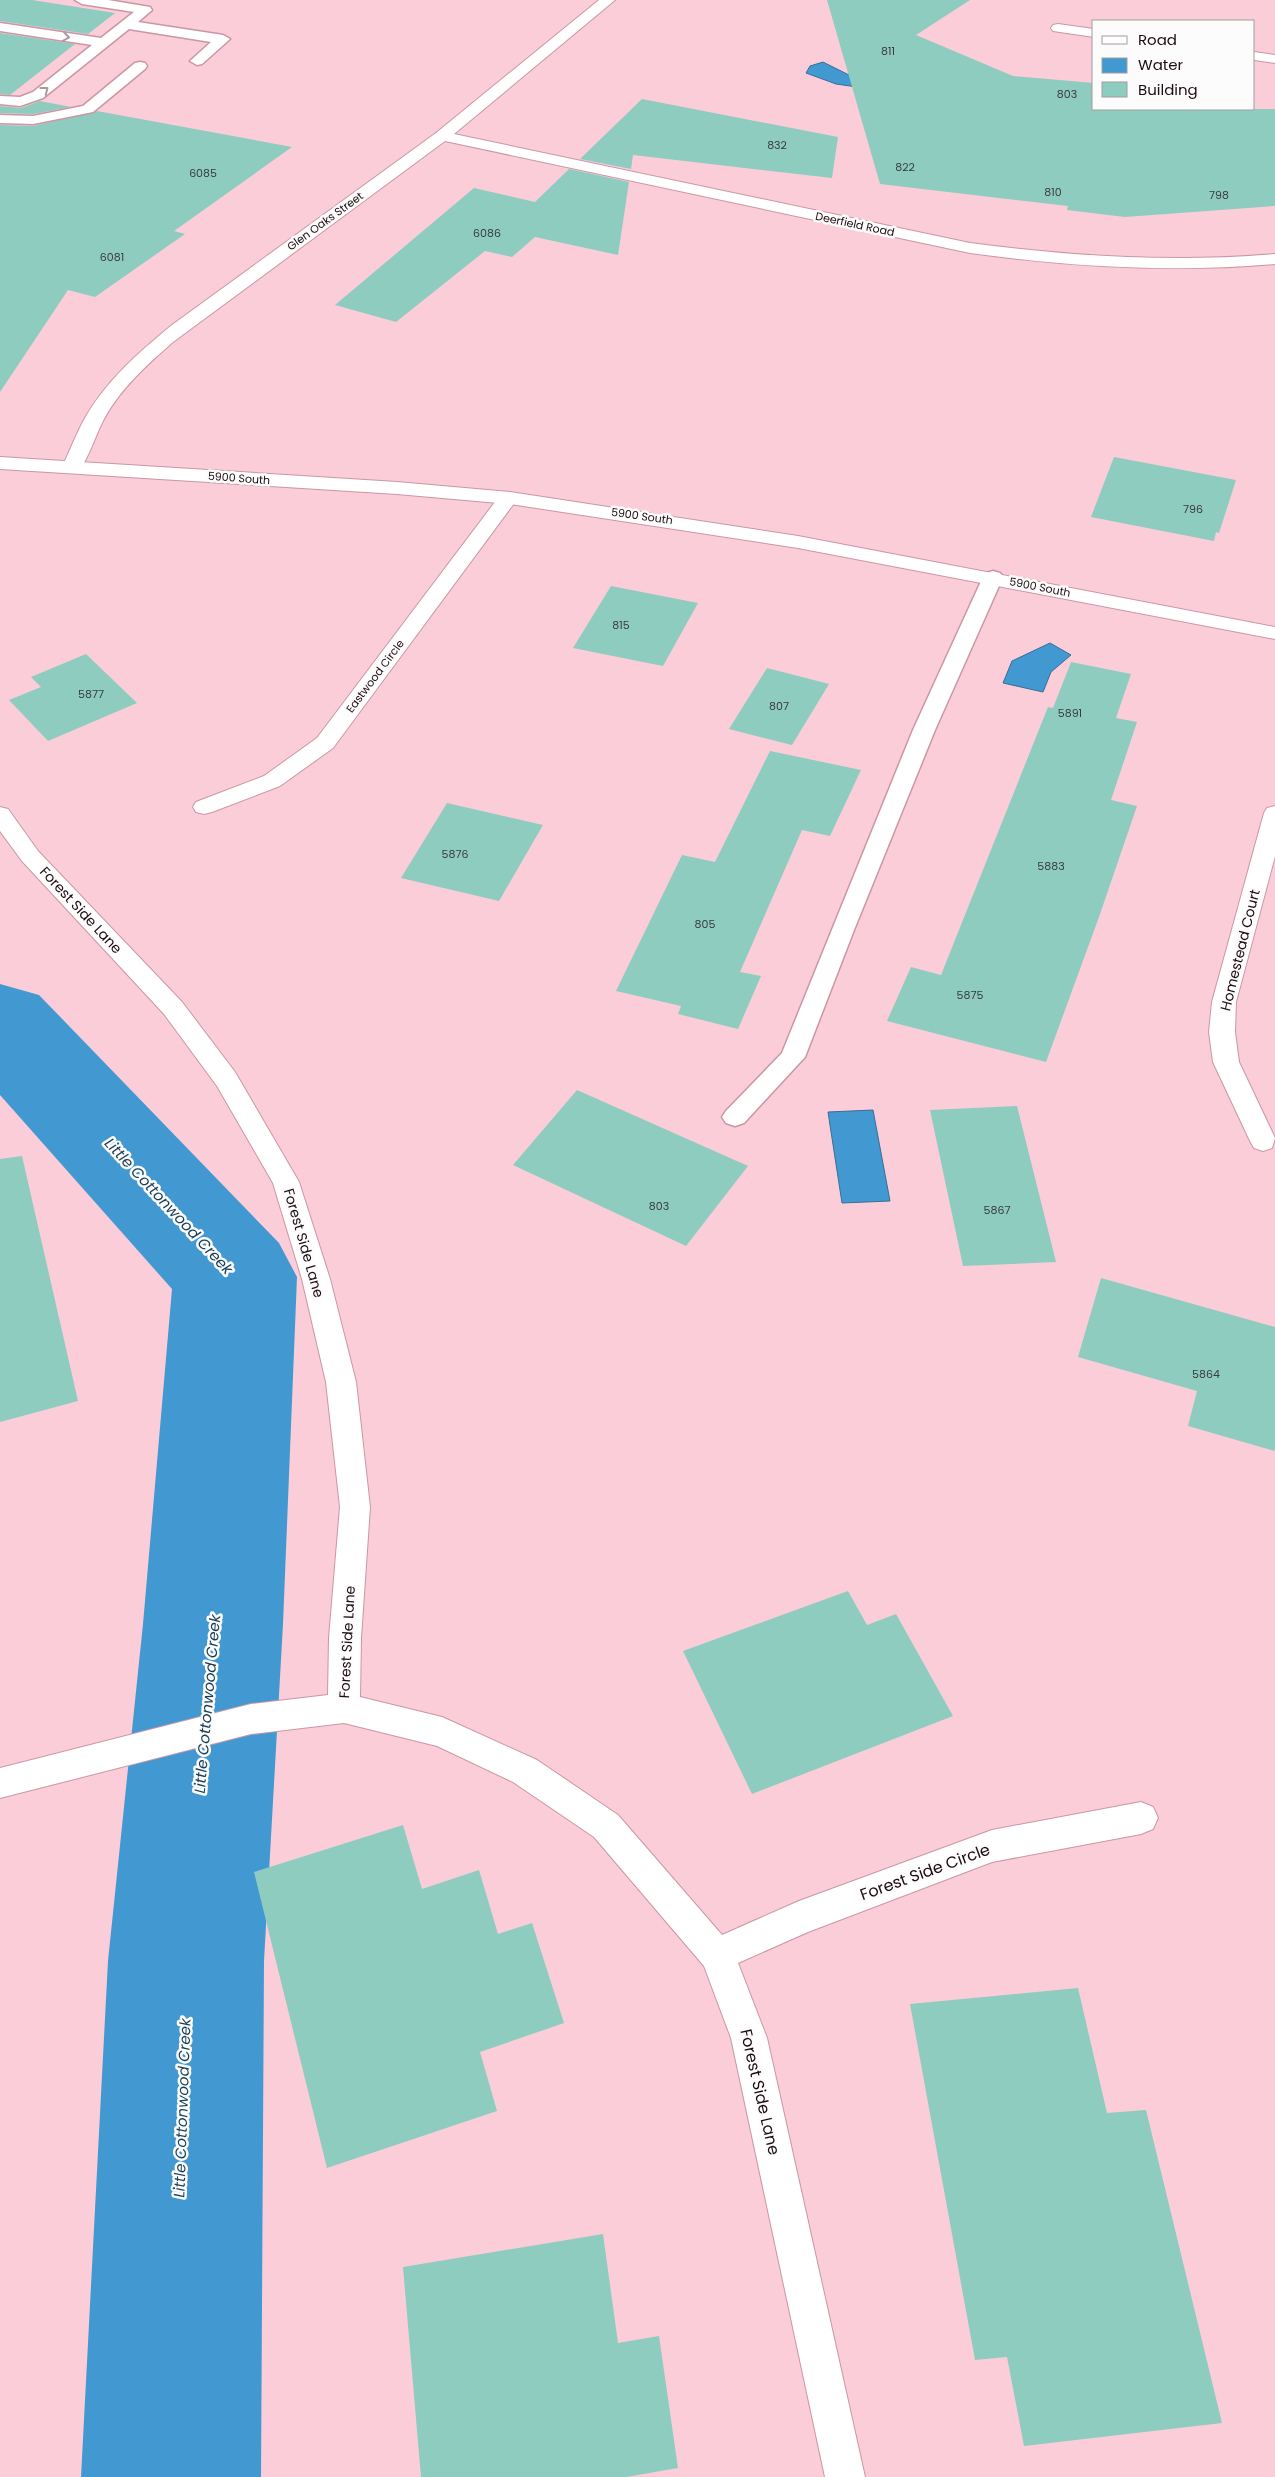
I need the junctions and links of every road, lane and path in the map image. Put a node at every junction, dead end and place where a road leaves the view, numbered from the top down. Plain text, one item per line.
1 (82, 0) edge
2 (608, 0) edge
3 (128, 25) junction
4 (0, 27) edge
5 (1058, 28) dead end
6 (1092, 33) edge
7 (106, 43) junction
8 (1255, 56) edge
9 (1275, 59) edge
10 (197, 61) dead end
11 (140, 66) dead end
12 (0, 100) edge
13 (0, 119) edge
14 (442, 136) junction
15 (1275, 259) edge
16 (0, 463) edge
17 (72, 467) junction
18 (508, 498) junction
19 (993, 577) junction
20 (1275, 633) edge
21 (204, 807) dead end
22 (1275, 813) edge
23 (0, 814) edge
24 (735, 1117) dead end
25 (1264, 1141) dead end
26 (344, 1708) junction
27 (0, 1783) edge
28 (1141, 1818) dead end
29 (717, 1956) junction
30 (845, 2477) edge

1 - 3 lane
2 - 14 street, Glen Oaks Street
3 - 7 lane
3 - 10 lane
4 -> 7 lane
5 - 6 street
12 -> 7 lane
8 - 9 street
11 - 13 lane
14 - 15 street, Deerfield Road
14 - 17 street, Glen Oaks Street
16 - 17 street, 5900 South
17 - 18 street, 5900 South
18 - 19 street, 5900 South
18 - 21 street, Eastwood Circle
19 - 20 street, 5900 South
19 - 24 lane
22 - 25 street, Homestead Court
23 - 26 street, Forest Side Lane
26 - 27 street, Forest Side Lane
26 - 29 street, Forest Side Lane
28 - 29 street, Forest Side Circle
29 - 30 street, Forest Side Lane

